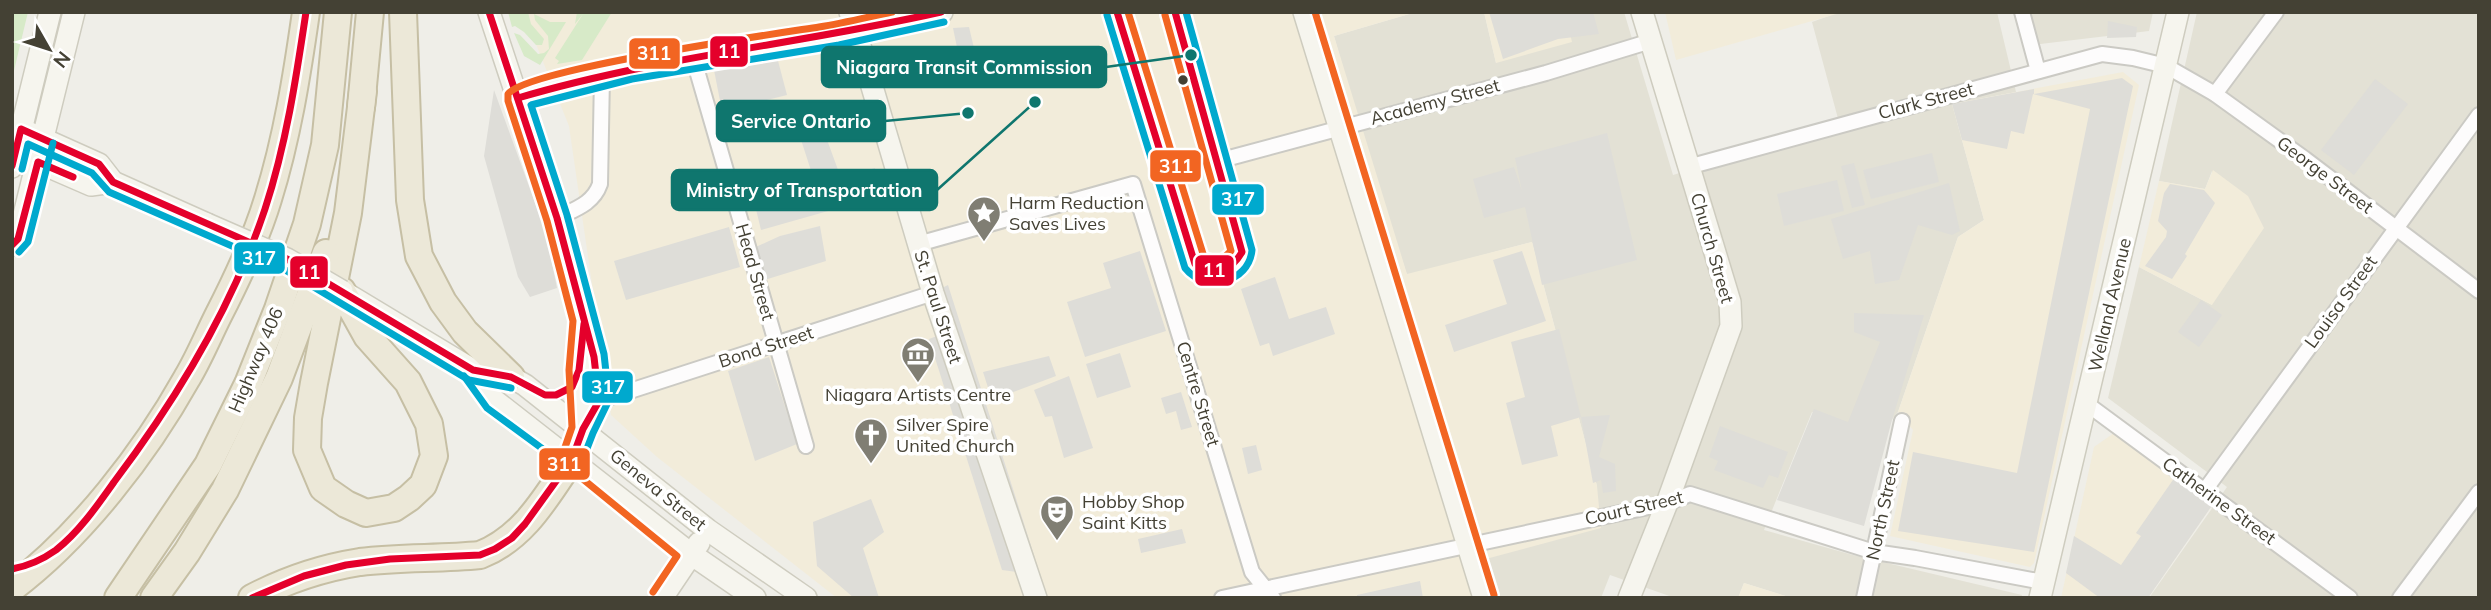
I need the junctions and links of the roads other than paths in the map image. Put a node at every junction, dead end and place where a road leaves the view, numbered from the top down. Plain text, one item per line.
1 (50, 12) edge
2 (75, 12) edge
3 (306, 12) edge
4 (338, 12) edge
5 (370, 12) edge
6 (403, 12) edge
7 (489, 12) edge
8 (942, 12) edge
9 (1304, 12) edge
10 (1642, 12) edge
11 (2022, 12) edge
12 (2178, 12) edge
13 (2276, 12) edge
14 (852, 22) edge
15 (1651, 41) junction
16 (693, 57) junction
17 (2166, 66) junction
18 (2038, 71) junction
19 (602, 76) junction
20 (363, 91) junction
21 (2215, 94) junction
22 (518, 98) junction
23 (2479, 115) edge
24 (1340, 127) junction
25 (43, 140) junction
26 (15, 143) edge
27 (1218, 161) dead end
28 (38, 162) junction
29 (1688, 167) junction
30 (113, 182) junction
31 (557, 218) junction
32 (2395, 229) junction
33 (918, 244) junction
34 (12, 245) edge
35 (342, 290) junction
36 (2479, 291) edge
37 (933, 293) junction
38 (584, 320) junction
39 (776, 344) junction
40 (473, 370) junction
41 (579, 370) junction
42 (518, 381) junction
43 (599, 401) junction
44 (2087, 404) junction
45 (1902, 421) dead end
46 (583, 429) junction
47 (806, 446) dead end
48 (572, 459) junction
49 (2205, 490) junction
50 (2479, 492) edge
51 (1667, 503) junction
52 (708, 530) junction
53 (1468, 544) junction
54 (57, 550) junction
55 (1874, 552) junction
56 (691, 554) junction
57 (12, 569) edge
58 (12, 588) edge
59 (2041, 590) edge
60 (1270, 593) edge
61 (118, 598) edge
62 (154, 598) edge
63 (252, 598) edge
64 (662, 598) edge
65 (755, 598) edge
66 (806, 598) edge
67 (1036, 598) edge
68 (1222, 598) edge
69 (1484, 598) edge
70 (1629, 598) edge
71 (1864, 598) edge
72 (2350, 598) edge
73 (2400, 598) edge

1 - 26 main road
2 - 25 main road
3 - 54 highway
4 - 61 highway, Highway 406
5 - 20 highway, Highway 406
6 - 42 highway
7 - 22 main road
8 - 14 main road
9 - 24 main road
10 - 15 main road, Church Street
11 - 18 street
12 - 17 main road, Welland Avenue
13 - 21 street
14 - 16 main road
14 - 33 main road, St. Paul Street
15 - 24 street, Academy Street
15 - 29 main road, Church Street
16 - 19 main road
16 - 39 street, Head Street
17 - 18 street, Clark Street
17 - 21 street, George Street
17 - 44 main road, Welland Avenue
18 - 29 street, Clark Street
19 - 22 main road
19 - 31 street
20 - 35 highway
20 - 62 highway, Highway 406
21 - 32 street, George Street
22 - 31 main road
23 - 32 street, Louisa Street
24 - 27 street, Academy Street
24 - 53 main road
25 - 26 main road, Geneva Street
25 - 28 main road
25 - 30 main road, Geneva Street
26 - 28 main road, Geneva Street
28 - 30 main road, Geneva Street
28 - 34 main road
29 - 51 main road, Church Street
30 - 35 main road, Geneva Street, bridge
31 - 38 main road
32 - 36 street, George Street
32 - 49 street, Louisa Street
33 - 37 main road, St. Paul Street
33 - 60 street, Centre Street
35 - 40 main road, Geneva Street
37 - 39 street, Bond Street
37 - 67 main road, St. Paul Street
38 - 41 main road
38 - 43 main road
39 - 43 street, Bond Street
39 - 47 street, Head Street
40 - 42 main road, Geneva Street
40 - 48 main road, Geneva Street
41 - 42 main road
41 - 46 main road
42 - 46 main road, Geneva Street
43 - 46 main road
44 - 49 street, Catherine Street
44 - 59 main road, Welland Avenue
45 - 55 street, North Street
46 - 48 main road
46 - 52 main road, Geneva Street
48 - 56 main road, Geneva Street
48 - 63 highway
49 - 72 street, Catherine Street
50 - 73 street
51 - 53 street, Court Street
51 - 55 street, Court Street
51 - 70 main road, Church Street
52 - 56 main road
52 - 66 main road, Geneva Street
53 - 60 street, Court Street
53 - 69 main road
54 - 57 highway
54 - 58 highway
55 - 59 street, Court Street
55 - 71 street, North Street
56 - 64 main road
56 - 65 main road, Geneva Street
60 - 68 street, Court Street

